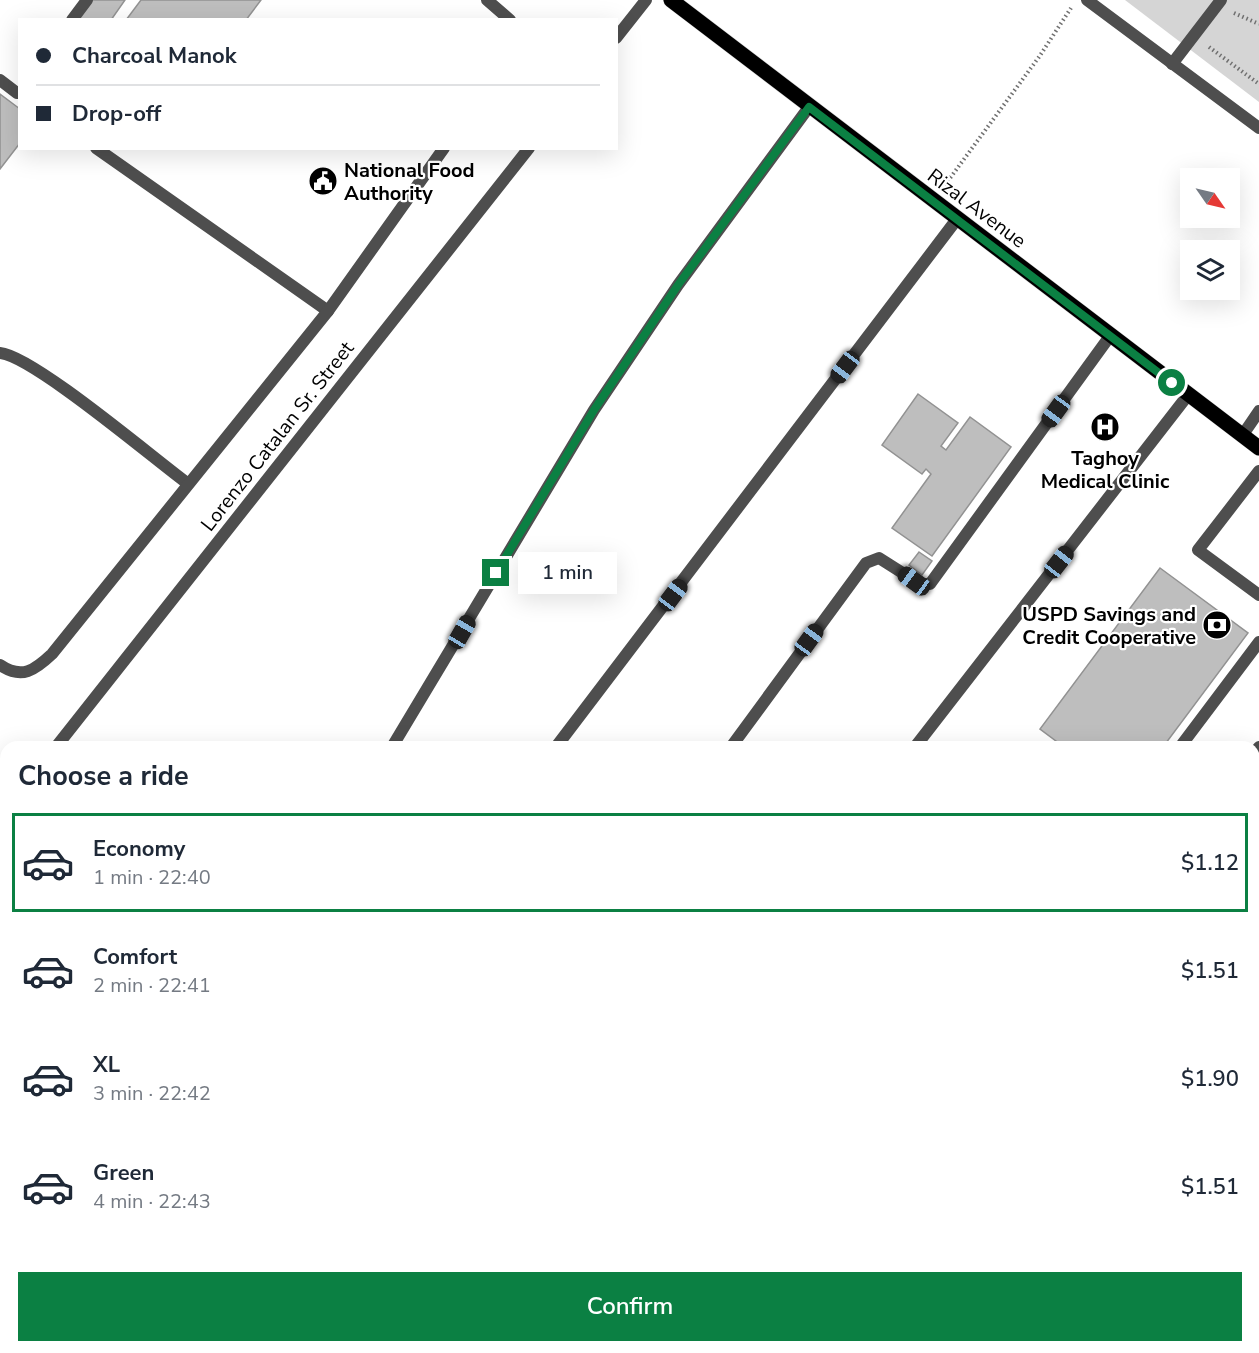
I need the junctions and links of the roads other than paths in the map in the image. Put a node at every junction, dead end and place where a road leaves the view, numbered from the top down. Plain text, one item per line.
1 (87, 0) edge
2 (488, 0) edge
3 (646, 0) edge
4 (671, 0) edge
5 (1087, 0) edge
6 (1219, 3) edge
7 (74, 18) edge
8 (508, 18) edge
9 (618, 35) edge
10 (1173, 64) junction
11 (0, 80) edge
12 (18, 91) edge
13 (809, 107) junction
14 (1259, 128) edge
15 (99, 150) edge
16 (443, 150) edge
17 (527, 150) edge
18 (957, 219) junction
19 (328, 311) junction
20 (1110, 336) junction
21 (0, 353) edge
22 (1188, 395) junction
23 (1259, 411) edge
24 (1242, 436) junction
25 (1259, 448) edge
26 (1259, 471) edge
27 (187, 483) junction
28 (1259, 595) edge
29 (1259, 642) edge
30 (0, 665) edge
31 (61, 741) edge
32 (396, 741) edge
33 (561, 741) edge
34 (735, 741) edge
35 (920, 741) edge
36 (1185, 741) edge

1 - 7 street
2 - 8 street
3 - 9 street
4 - 13 main road, Rizal Avenue
5 - 10 street
6 - 10 street
10 - 14 street
11 - 12 street
13 - 18 main road, Rizal Avenue
13 - 32 street
15 - 19 street
16 - 19 street
17 - 31 street, Lorenzo Catalan Sr. Street
18 - 20 main road, Rizal Avenue
18 - 33 street
19 - 27 street
20 - 22 main road, Rizal Avenue
20 - 34 street
21 - 27 street
22 - 24 main road, Rizal Avenue
22 - 35 street
23 - 24 street
24 - 25 main road, Rizal Avenue
26 - 28 street
27 - 30 street
29 - 36 street

